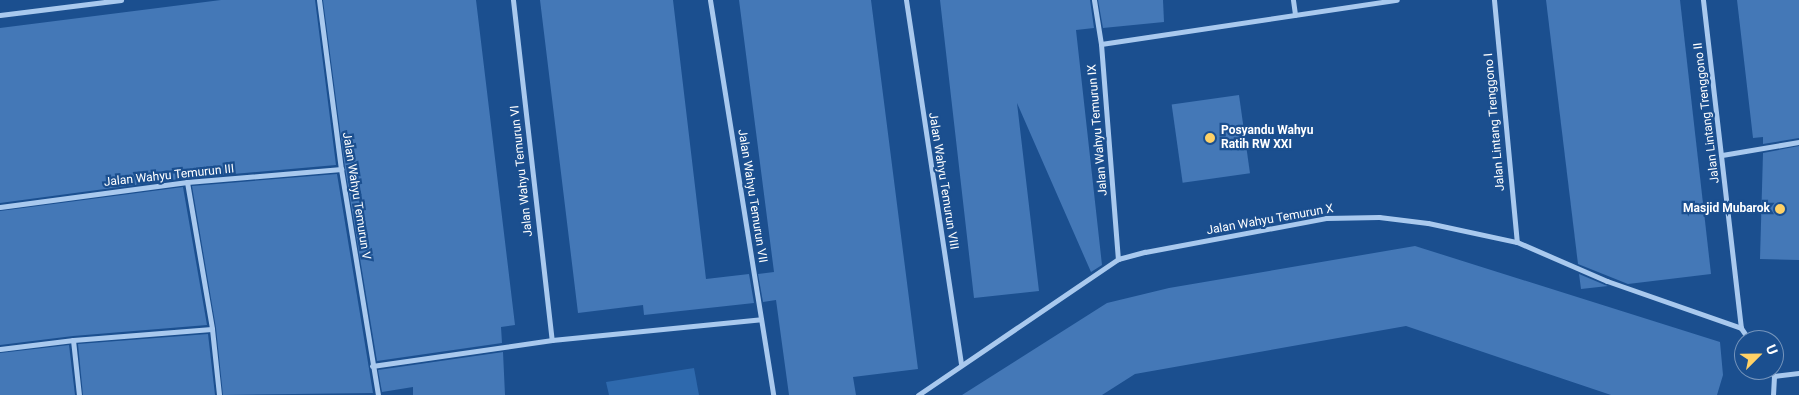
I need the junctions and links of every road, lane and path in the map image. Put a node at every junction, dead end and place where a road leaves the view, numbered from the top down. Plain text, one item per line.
1 (121, 0) edge
2 (319, 0) edge
3 (513, 0) edge
4 (710, 0) edge
5 (906, 0) edge
6 (1094, 0) edge
7 (1293, 0) edge
8 (1397, 0) edge
9 (1494, 0) edge
10 (1703, 0) edge
11 (0, 15) edge
12 (1295, 15) junction
13 (1101, 44) junction
14 (1799, 142) edge
15 (1722, 154) junction
16 (341, 170) junction
17 (187, 182) junction
18 (0, 207) edge
19 (1517, 242) junction
20 (1118, 259) junction
21 (761, 319) junction
22 (1741, 328) joint
23 (212, 329) junction
24 (73, 340) junction
25 (552, 340) junction
26 (0, 349) edge
27 (961, 364) junction
28 (372, 366) junction
29 (1799, 373) edge
30 (1784, 375) edge
31 (1774, 380) edge
32 (79, 395) edge
33 (219, 395) edge
34 (378, 395) edge
35 (773, 395) edge
36 (918, 395) edge
37 (1773, 395) edge

1 - 11 street
2 - 16 street, Jalan Wahyu Temurun V
3 - 25 street, Jalan Wahyu Temurun VI
4 - 21 street, Jalan Wahyu Temurun VII
5 - 27 street, Jalan Wahyu Temurun VIII
6 - 13 street, Jalan Wahyu Temurun IX
7 - 12 street
8 - 12 street
9 - 19 street, Jalan Lintang Trenggono I
10 - 15 street, Jalan Lintang Trenggono II
12 - 13 street
13 - 20 street, Jalan Wahyu Temurun IX
14 - 15 street
15 - 22 street, Jalan Lintang Trenggono II
16 - 17 street, Jalan Wahyu Temurun III
16 - 28 street, Jalan Wahyu Temurun V
17 - 18 street, Jalan Wahyu Temurun III
17 - 23 street
19 - 20 street, Jalan Wahyu Temurun X
19 - 22 street, Jalan Wahyu Temurun X
20 - 27 street, Jalan Wahyu Temurun X
21 - 25 street
21 - 35 street, Jalan Wahyu Temurun VII
23 - 24 street
23 - 33 street
24 - 26 street
24 - 32 street
25 - 28 street
27 - 36 street, Jalan Wahyu Temurun X
28 - 34 street, Jalan Wahyu Temurun V
29 - 30 street
31 - 37 street

